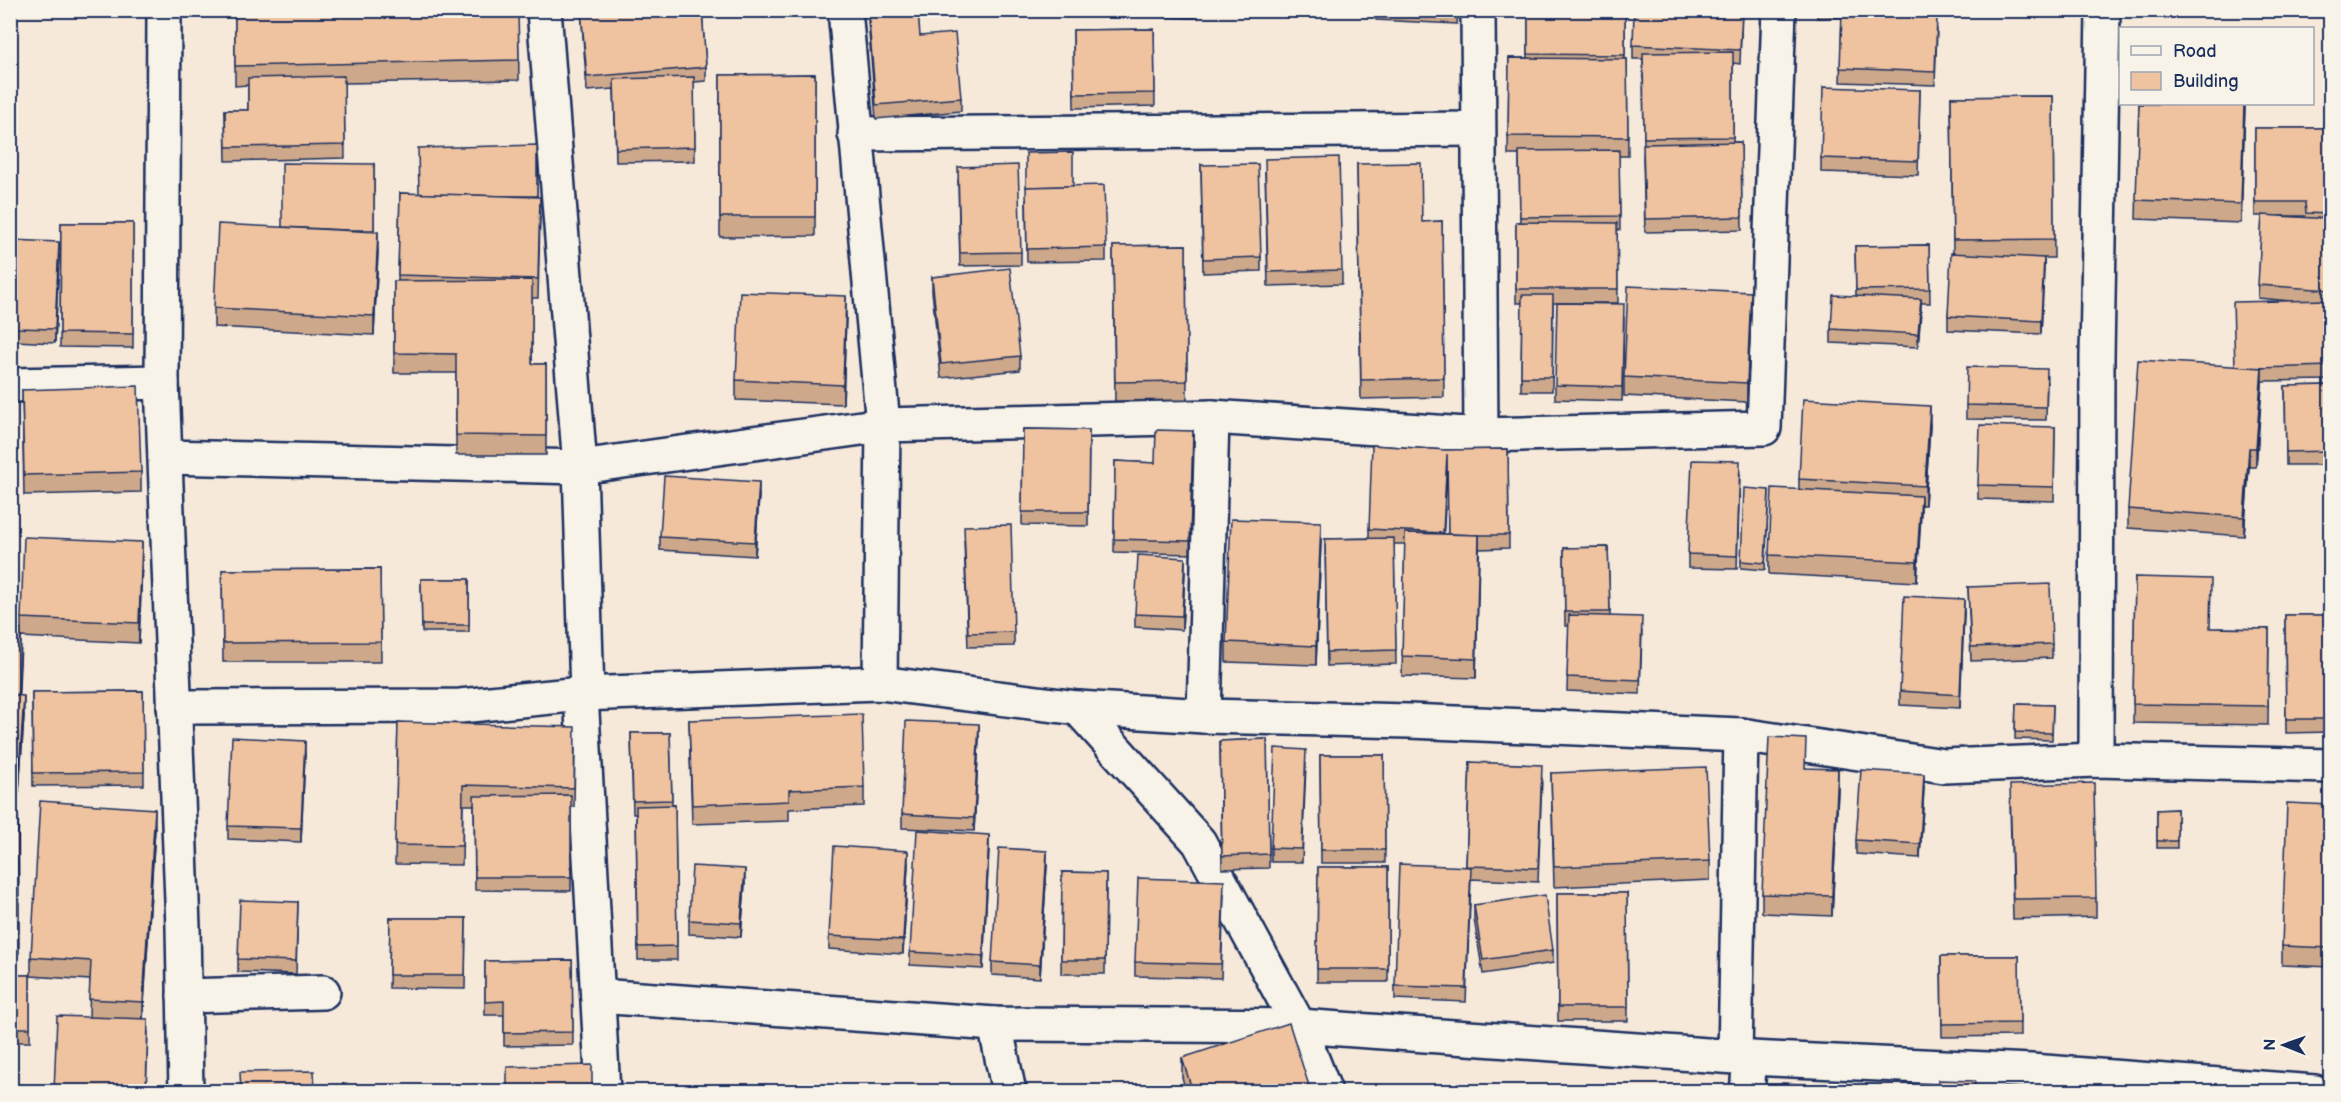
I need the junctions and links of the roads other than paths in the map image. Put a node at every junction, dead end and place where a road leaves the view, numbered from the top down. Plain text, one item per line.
1 (164, 10) edge
2 (544, 10) edge
3 (845, 10) edge
4 (1478, 10) edge
5 (1779, 10) edge
6 (2103, 10) edge
7 (1478, 129) junction
8 (855, 134) junction
9 (162, 382) junction
10 (10, 386) edge
11 (1212, 417) junction
12 (883, 425) junction
13 (1481, 435) junction
14 (165, 457) junction
15 (580, 467) junction
16 (880, 683) junction
17 (584, 694) junction
18 (174, 707) junction
19 (1078, 708) junction
20 (1204, 716) junction
21 (1741, 735) junction
22 (2096, 760) junction
23 (2331, 766) edge
24 (323, 992) dead end
25 (184, 996) junction
26 (598, 996) junction
27 (995, 1024) junction
28 (1299, 1026) junction
29 (1743, 1058) junction
30 (2030, 1081) edge
31 (2315, 1091) edge
32 (186, 1092) edge
33 (603, 1092) edge
34 (1009, 1092) edge
35 (1325, 1092) edge
36 (1747, 1092) edge

1 - 9 street
2 - 15 street
3 - 8 street
4 - 7 street
5 - 13 street
6 - 22 street
7 - 8 street
7 - 13 street
8 - 12 street
9 - 10 street
9 - 14 street
11 - 12 street
11 - 13 street
11 - 20 street
12 - 15 street
12 - 16 street
14 - 15 street
14 - 18 street
15 - 17 street
16 - 17 street
16 - 19 street
17 - 18 street
17 - 26 street
18 - 25 street
19 - 20 street
19 - 28 street
20 - 21 street
21 - 22 street
21 - 29 street
22 - 23 street
24 - 25 street
25 - 32 street
26 - 27 street
26 - 33 street
27 - 28 street
27 - 34 street
28 - 29 street
28 - 35 street
29 - 30 street
29 - 36 street
30 - 31 street

